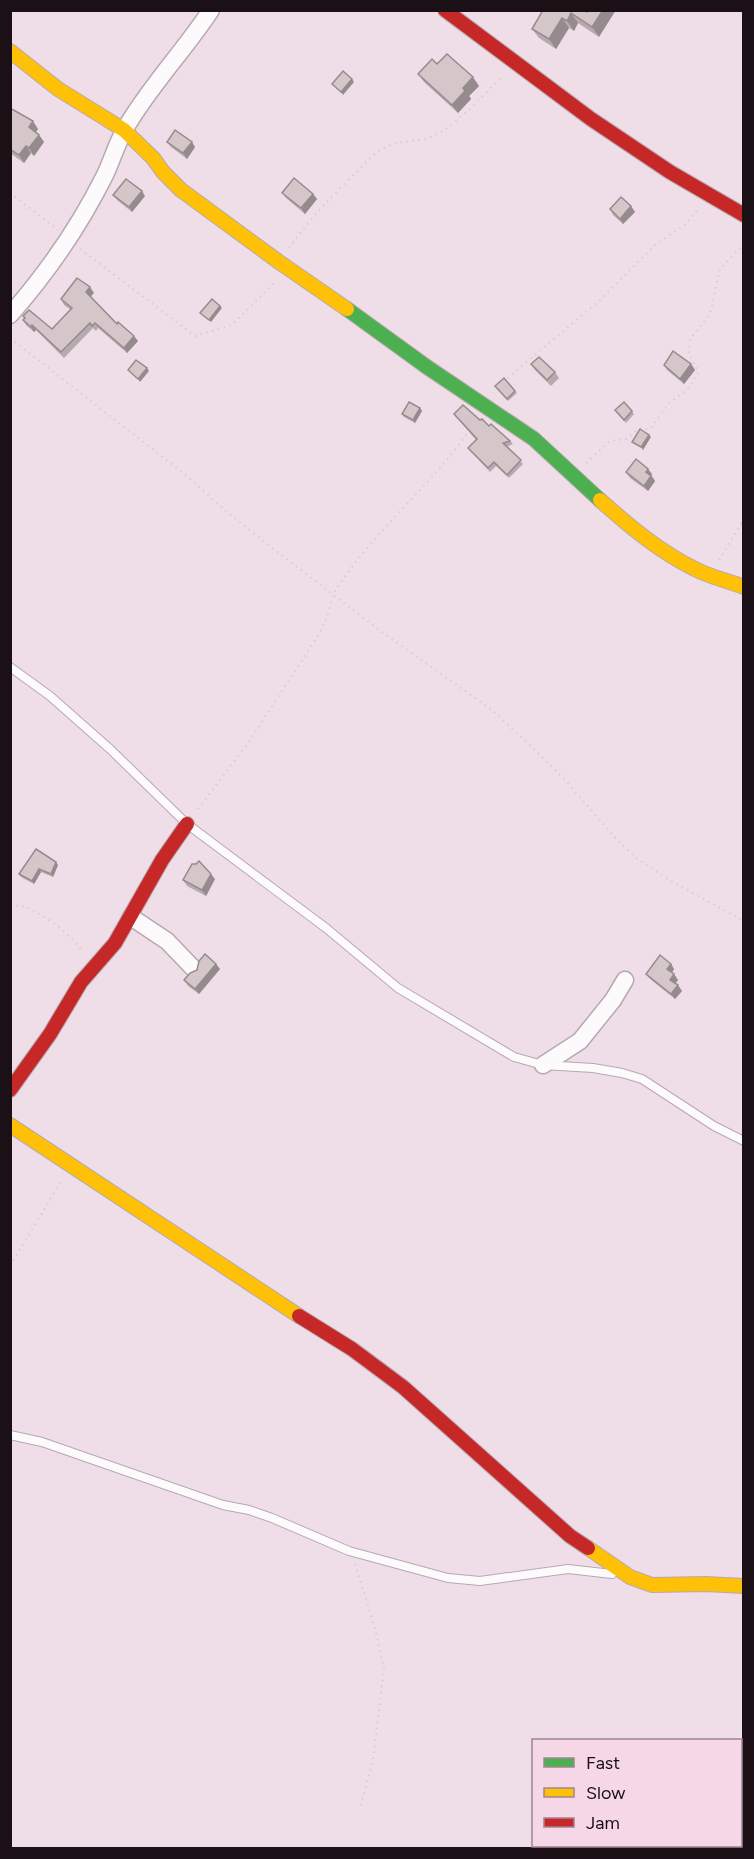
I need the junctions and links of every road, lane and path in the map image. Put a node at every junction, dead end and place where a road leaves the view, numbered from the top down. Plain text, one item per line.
1 (211, 10) edge
2 (445, 10) edge
3 (10, 51) edge
4 (516, 64) junction
5 (124, 130) junction
6 (10, 193) edge
7 (709, 195) junction
8 (744, 215) edge
9 (68, 237) junction
10 (744, 244) edge
11 (279, 262) junction
12 (277, 280) dead end
13 (10, 315) edge
14 (10, 338) edge
15 (496, 387) edge
16 (470, 429) edge
17 (583, 468) dead end
18 (744, 587) edge
19 (333, 594) junction
20 (10, 667) edge
21 (188, 824) junction
22 (10, 905) edge
23 (130, 917) junction
24 (744, 921) edge
25 (193, 968) dead end
26 (91, 969) junction
27 (624, 980) dead end
28 (543, 1065) junction
29 (10, 1090) edge
30 (10, 1125) edge
31 (744, 1142) edge
32 (71, 1165) junction
33 (10, 1266) edge
34 (10, 1435) edge
35 (349, 1551) junction
36 (630, 1577) junction
37 (744, 1586) edge
38 (360, 1808) dead end

1 - 5 street
2 - 4 street
3 - 5 street
4 - 7 street
4 - 11 path
5 - 9 street
5 - 11 street
6 - 9 path
7 - 8 street
7 - 15 path
9 - 12 path
9 - 13 street
10 - 17 path
11 - 18 street
14 - 19 path
16 - 19 path
19 - 21 path
19 - 24 path
20 - 21 lane
21 - 23 street
21 - 28 lane
22 - 26 path
23 - 25 street
23 - 26 street
26 - 29 street
27 - 28 street
28 - 31 lane
30 - 32 street
32 - 33 path
32 - 36 street
34 - 35 lane
35 - 36 lane
35 - 38 path
36 - 37 street

